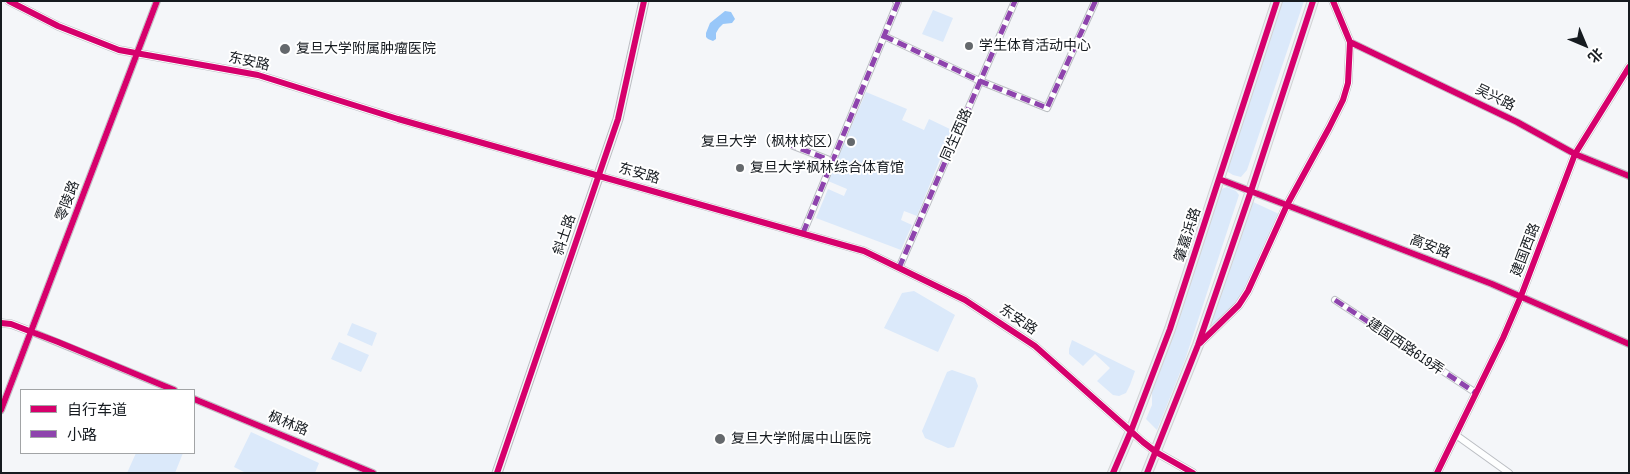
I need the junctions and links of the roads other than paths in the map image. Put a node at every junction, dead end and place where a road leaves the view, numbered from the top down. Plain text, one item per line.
1 (10, 1) edge
2 (157, 1) edge
3 (644, 1) edge
4 (896, 1) edge
5 (1015, 1) edge
6 (1094, 1) edge
7 (1277, 1) edge
8 (1312, 1) edge
9 (1333, 1) edge
10 (884, 36) junction
11 (1350, 42) junction
12 (138, 55) junction
13 (1629, 66) edge
14 (980, 80) junction
15 (773, 138) dead end
16 (1575, 154) junction
17 (832, 161) junction
18 (598, 175) junction
19 (1629, 176) edge
20 (1219, 179) junction
21 (1251, 191) junction
22 (1287, 205) junction
23 (803, 234) junction
24 (899, 268) junction
25 (1522, 296) junction
26 (1335, 300) dead end
27 (1, 322) edge
28 (32, 332) junction
29 (1629, 344) edge
30 (1198, 345) junction
31 (172, 389) edge
32 (1476, 394) junction
33 (195, 399) edge
34 (1, 410) edge
35 (1131, 431) junction
36 (1456, 435) junction
37 (1156, 452) junction
38 (373, 473) edge
39 (497, 473) edge
40 (1112, 473) edge
41 (1147, 473) edge
42 (1193, 473) edge
43 (1437, 473) edge
44 (1509, 473) edge

1 - 12 street, 东安路
2 - 12 street, 零陵路
3 - 18 main road, 斜土路
4 - 10 street
5 - 14 street, 同生西路
6 - 14 street
7 - 20 main road, 肇嘉浜路
8 - 21 main road
9 - 11 street
10 - 14 street
10 - 17 street
11 - 16 street, 吴兴路
11 - 22 street
12 - 18 street, 东安路
12 - 28 street, 零陵路
13 - 16 street, 建国西路
14 - 24 street, 同生西路
15 - 17 street
16 - 19 street, 吴兴路
16 - 25 street, 建国西路
17 - 23 street
18 - 23 street, 东安路
18 - 39 main road, 斜土路
20 - 21 street, 高安路
20 - 35 main road, 肇嘉浜路
21 - 22 street, 高安路
21 - 30 main road
22 - 25 street, 高安路
22 - 30 street
23 - 24 street, 东安路
24 - 35 street, 东安路
25 - 29 street, 高安路
25 - 32 street, 建国西路
26 - 32 street, 建国西路619弄
27 - 28 street
28 - 31 street
28 - 34 street, 零陵路
30 - 37 main road
32 - 36 street, 建国西路
33 - 38 street, 枫林路
35 - 37 street, 东安路
35 - 40 main road, 肇嘉浜路
36 - 43 street, 建国西路
36 - 44 street
37 - 41 main road
37 - 42 street, 东安路

